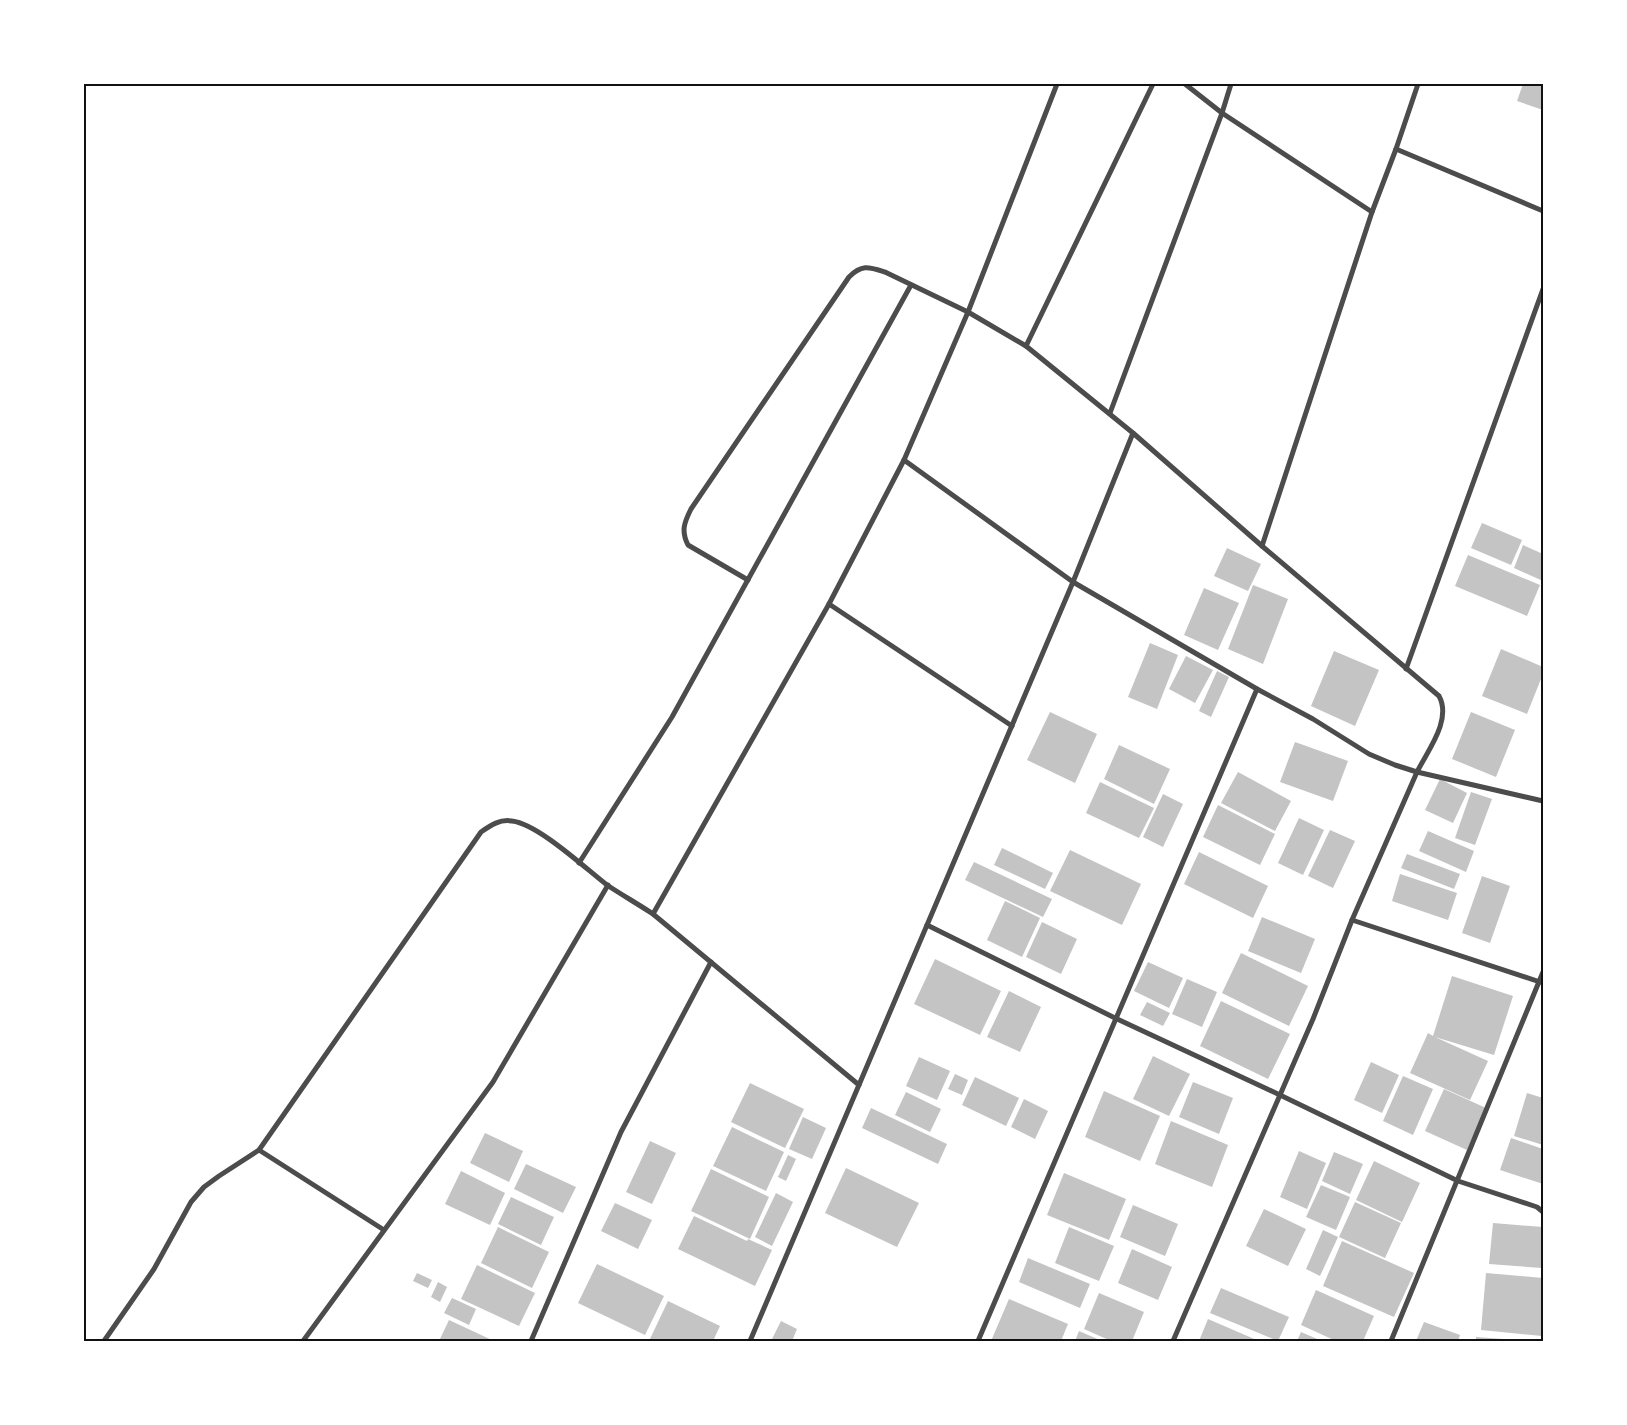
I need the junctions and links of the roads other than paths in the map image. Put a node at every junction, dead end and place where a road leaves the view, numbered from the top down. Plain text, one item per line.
1 (1057, 84) edge
2 (1152, 84) edge
3 (1185, 84) edge
4 (1232, 84) edge
5 (1418, 84) edge
6 (1222, 114) junction
7 (1396, 149) junction
8 (1543, 210) edge
9 (1372, 212) junction
10 (911, 285) junction
11 (1543, 289) edge
12 (968, 312) junction
13 (1026, 346) junction
14 (1110, 413) junction
15 (1133, 433) junction
16 (904, 460) junction
17 (1262, 546) junction
18 (748, 580) junction
19 (1073, 582) junction
20 (829, 604) junction
21 (1406, 668) junction
22 (1257, 689) junction
23 (1012, 726) junction
24 (1417, 772) junction
25 (1543, 801) edge
26 (579, 863) junction
27 (608, 885) junction
28 (653, 914) junction
29 (1352, 920) junction
30 (927, 925) junction
31 (710, 962) junction
32 (1543, 972) edge
33 (1541, 983) edge
34 (1115, 1018) junction
35 (859, 1085) junction
36 (1280, 1094) junction
37 (259, 1150) junction
38 (1458, 1181) junction
39 (1543, 1212) edge
40 (384, 1230) junction
41 (104, 1341) edge
42 (302, 1341) edge
43 (531, 1341) edge
44 (750, 1341) edge
45 (978, 1341) edge
46 (1172, 1341) edge
47 (1391, 1341) edge

1 - 12 street
2 - 13 street
3 - 6 street
4 - 6 street
5 - 7 street
6 - 9 street
6 - 14 street
7 - 8 street
7 - 9 street
9 - 17 street
10 - 12 street
10 - 18 street
10 - 18 street
11 - 21 street
12 - 13 street
12 - 16 street
13 - 14 street
14 - 15 street
15 - 17 street
15 - 19 street
16 - 19 street
16 - 20 street
17 - 21 street
18 - 26 street
19 - 22 street
19 - 23 street
20 - 23 street
20 - 28 street
21 - 24 street
22 - 24 street
22 - 34 street
23 - 30 street
24 - 25 street
24 - 29 street
26 - 27 street
26 - 37 street
27 - 28 street
27 - 40 street
28 - 31 street
29 - 33 street
29 - 36 street
30 - 34 street
30 - 35 street
31 - 35 street
31 - 43 street
32 - 33 street
33 - 38 street
34 - 36 street
34 - 45 street
35 - 44 street
36 - 38 street
36 - 46 street
37 - 40 street
37 - 41 street
38 - 39 street
38 - 47 street
40 - 42 street

